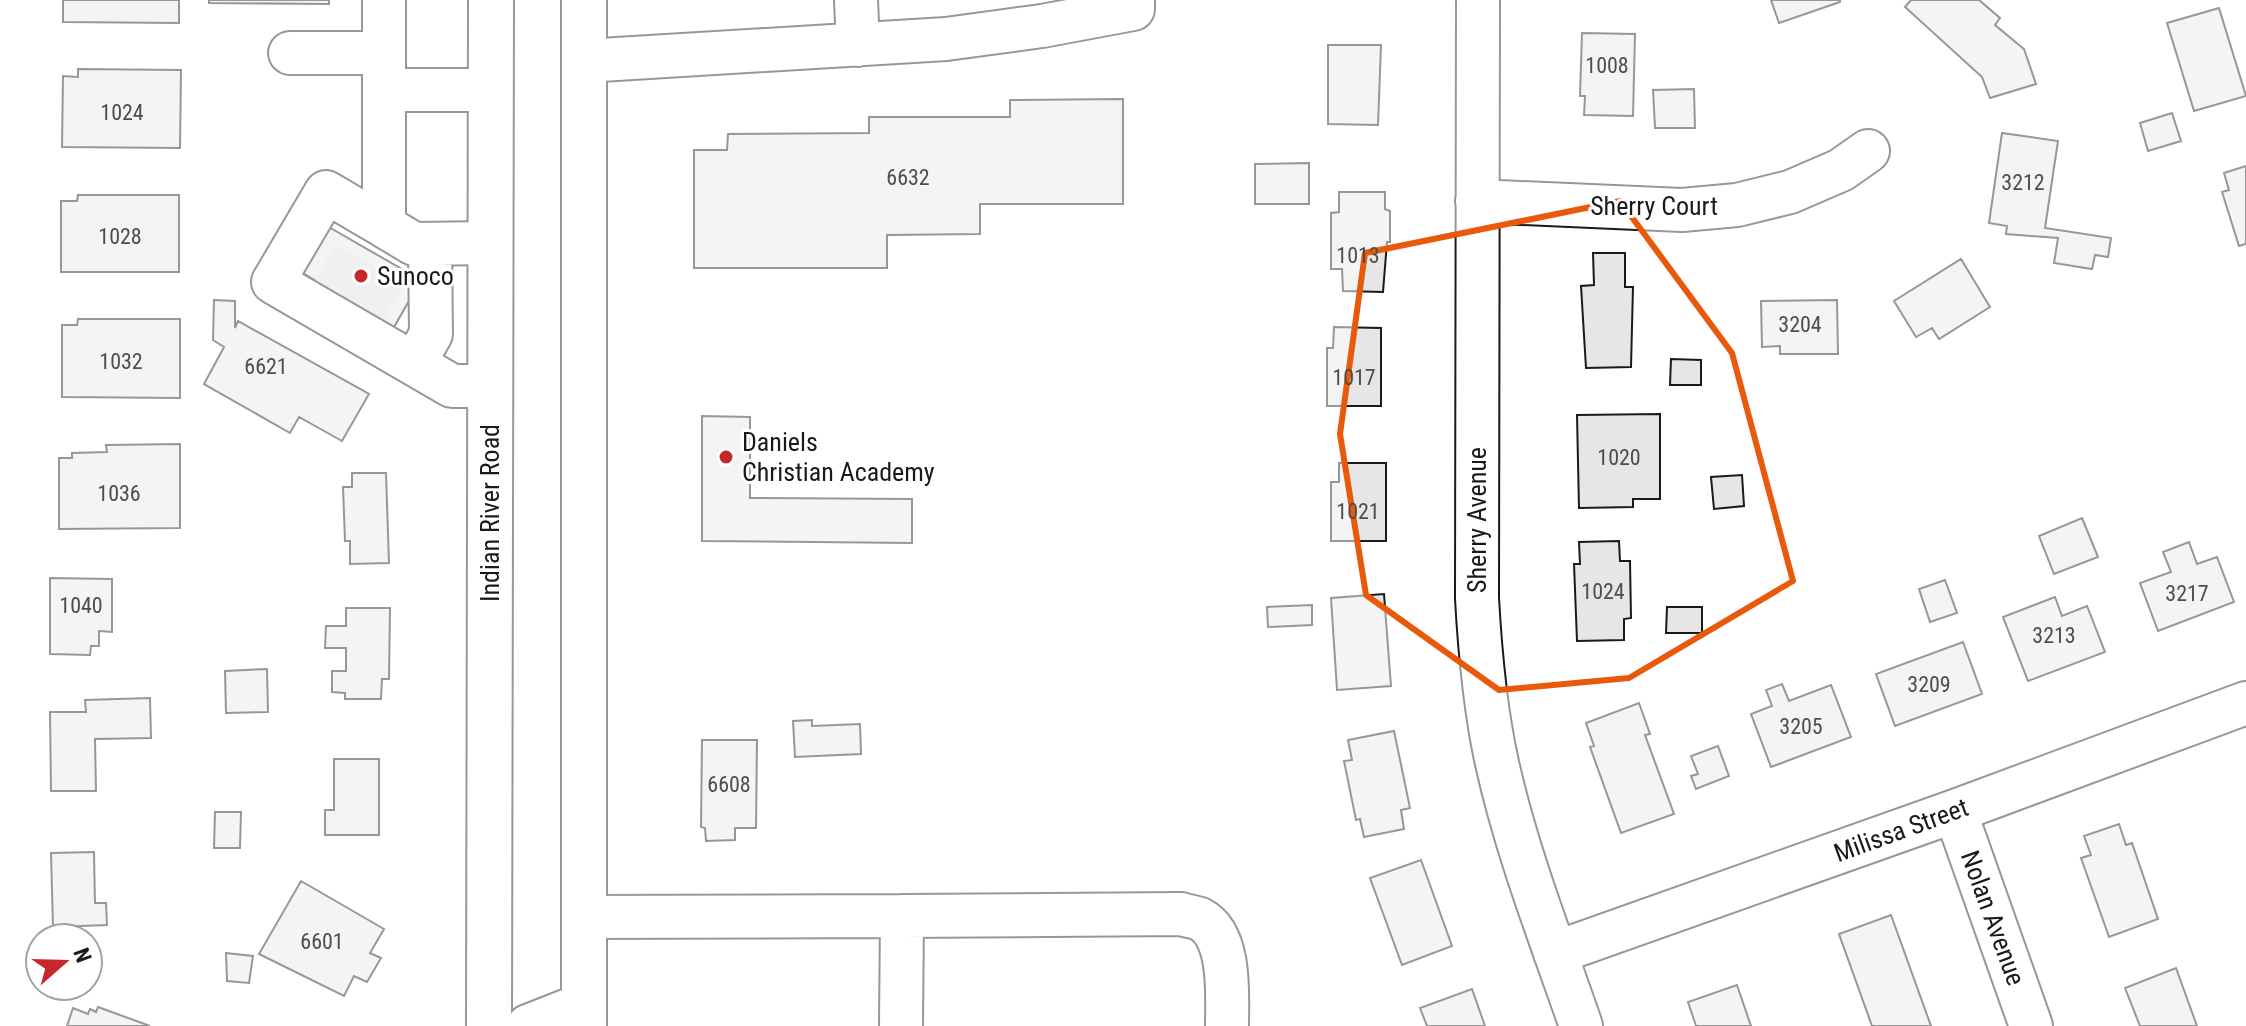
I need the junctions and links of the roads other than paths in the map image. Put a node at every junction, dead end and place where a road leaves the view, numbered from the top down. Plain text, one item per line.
1 (384, 0) edge
2 (491, 0) edge
3 (584, 0) edge
4 (856, 0) edge
5 (1133, 0) edge
6 (1478, 0) edge
7 (858, 45) junction
8 (290, 53) dead end
9 (584, 61) junction
10 (384, 71) junction
11 (491, 90) junction
12 (1868, 151) dead end
13 (1477, 201) junction
14 (391, 239) junction
15 (491, 243) junction
16 (414, 364) junction
17 (490, 386) junction
18 (2246, 703) edge
19 (1955, 811) junction
20 (902, 916) junction
21 (584, 917) junction
22 (1555, 953) junction
23 (584, 1015) edge
24 (489, 1026) edge
25 (528, 1026) edge
26 (901, 1026) edge
27 (1227, 1026) edge
28 (1581, 1026) edge
29 (2031, 1026) edge

1 - 10 street
2 - 11 main road, Indian River Road
3 - 9 main road
4 - 7 street
5 - 7 street
6 - 13 street, Sherry Avenue
7 - 9 street
8 - 10 street
9 - 21 main road
10 - 11 street
10 - 14 street
11 - 15 main road, Indian River Road
12 - 13 street, Sherry Court
13 - 22 street, Sherry Avenue
14 - 15 street
14 - 16 street
14 - 16 street
15 - 17 main road, Indian River Road
16 - 17 street
17 - 24 main road, Indian River Road
18 - 19 street, Milissa Street
19 - 22 street, Milissa Street
19 - 29 street, Nolan Avenue
20 - 21 street
20 - 26 street
20 - 27 street
21 - 23 main road
22 - 28 street, Sherry Avenue
23 - 25 street

